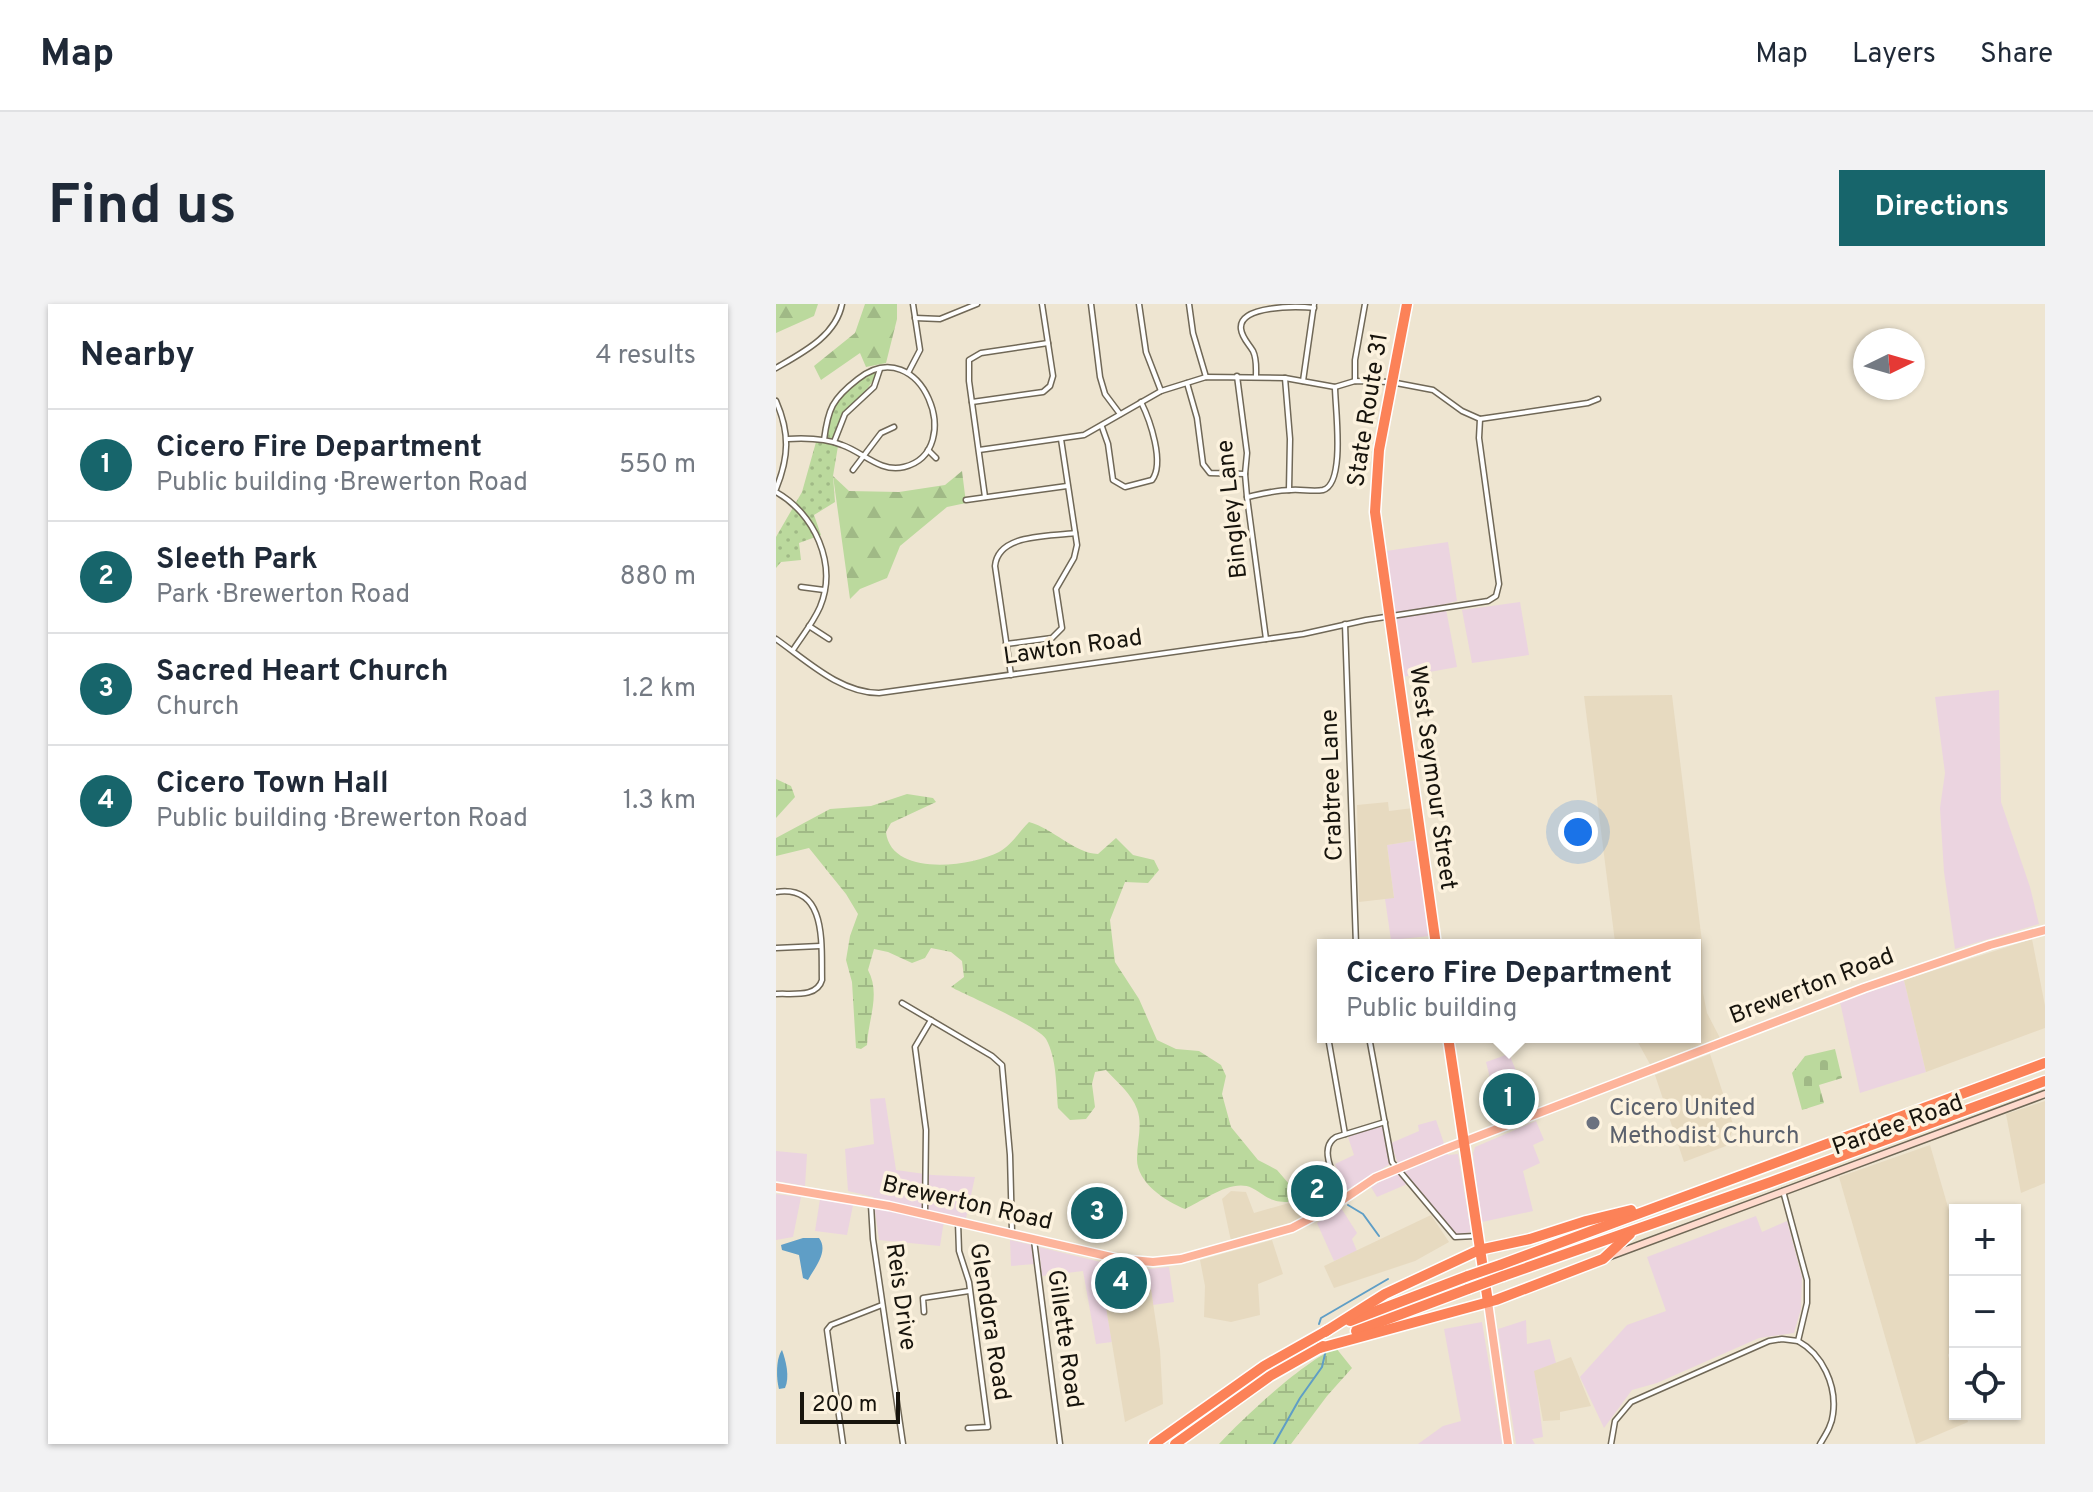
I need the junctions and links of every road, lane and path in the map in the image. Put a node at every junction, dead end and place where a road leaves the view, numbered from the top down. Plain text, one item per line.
1 (842, 304) edge
2 (913, 304) edge
3 (977, 304) edge
4 (1042, 304) edge
5 (1091, 304) edge
6 (1139, 304) edge
7 (1189, 304) edge
8 (1365, 304) edge
9 (1407, 304) edge
10 (1314, 306) edge
11 (915, 318) junction
12 (1048, 343) junction
13 (776, 368) edge
14 (880, 369) junction
15 (908, 373) junction
16 (1237, 376) junction
17 (1206, 377) junction
18 (1256, 377) junction
19 (1285, 378) junction
20 (1303, 381) junction
21 (1355, 381) junction
22 (1391, 382) junction
23 (1187, 383) junction
24 (1335, 387) junction
25 (1161, 391) junction
26 (1598, 399) dead end
27 (776, 401) edge
28 (972, 402) junction
29 (1141, 402) junction
30 (1120, 414) junction
31 (1480, 419) junction
32 (894, 427) dead end
33 (1102, 427) junction
34 (788, 439) junction
35 (1061, 439) junction
36 (824, 440) junction
37 (834, 442) junction
38 (928, 450) junction
39 (979, 450) junction
40 (864, 456) junction
41 (936, 458) dead end
42 (853, 470) dead end
43 (1245, 474) junction
44 (1068, 486) junction
45 (776, 490) edge
46 (1289, 490) junction
47 (985, 497) junction
48 (1247, 497) junction
49 (966, 500) dead end
50 (1075, 533) junction
51 (801, 587) dead end
52 (824, 590) junction
53 (1389, 617) junction
54 (1345, 624) junction
55 (809, 626) junction
56 (776, 639) edge
57 (829, 639) dead end
58 (1266, 639) junction
59 (1006, 644) junction
60 (793, 650) junction
61 (1011, 675) junction
62 (776, 892) edge
63 (2045, 930) edge
64 (1356, 939) edge
65 (1435, 939) edge
66 (820, 946) junction
67 (776, 948) edge
68 (776, 994) edge
69 (902, 1003) dead end
70 (931, 1020) junction
71 (1329, 1043) edge
72 (1370, 1043) edge
73 (1449, 1043) edge
74 (2045, 1063) edge
75 (2045, 1081) edge
76 (2045, 1094) edge
77 (1385, 1122) junction
78 (1345, 1134) junction
79 (1464, 1142) junction
80 (1395, 1168) junction
81 (776, 1187) edge
82 (1783, 1191) junction
83 (1347, 1197) junction
84 (1672, 1200) junction
85 (870, 1203) junction
86 (924, 1214) junction
87 (958, 1222) junction
88 (1649, 1224) junction
89 (1012, 1235) junction
90 (1477, 1236) junction
91 (1034, 1240) junction
92 (1625, 1245) junction
93 (1479, 1250) junction
94 (1502, 1270) junction
95 (970, 1291) junction
96 (1488, 1300) junction
97 (882, 1305) junction
98 (924, 1312) dead end
99 (1325, 1332) junction
100 (1798, 1341) junction
101 (1320, 1348) junction
102 (968, 1428) dead end
103 (843, 1444) edge
104 (903, 1444) edge
105 (1060, 1444) edge
106 (1154, 1444) edge
107 (1175, 1444) edge
108 (1508, 1444) edge
109 (1611, 1444) edge
110 (1820, 1444) edge

1 - 13 street
2 - 11 street
3 - 11 street
4 - 12 street
5 - 30 street
6 - 25 street
7 - 17 street
8 - 21 street
9 - 22 highway, State Route 31
10 - 18 street
10 - 20 street
11 - 15 street
12 - 28 street
12 - 28 street
14 - 15 street
14 - 36 street
14 - 37 street
15 - 38 street
16 - 17 street
16 - 18 street
16 - 43 street, Bingley Lane
17 - 23 street
18 - 19 street
19 - 20 street
19 - 46 street
20 - 24 street
21 - 22 street
21 - 24 street
22 - 31 street
22 - 53 highway, State Route 31
23 - 25 street
23 - 43 street
24 - 46 street
25 - 29 street
26 - 31 street
27 - 34 street
28 - 39 street
29 - 30 street
29 - 33 street
30 - 33 street
31 - 53 street, Lawton Road
32 - 40 street
33 - 35 street
34 - 36 street
34 - 45 street
35 - 39 street
35 - 44 street
36 - 37 street
37 - 40 street
38 - 40 street
38 - 41 street
39 - 47 street
40 - 42 street
43 - 48 street, Bingley Lane
44 - 47 street
44 - 50 street
45 - 52 street
46 - 48 street
47 - 49 street
48 - 58 street, Bingley Lane
50 - 59 street
50 - 59 street
51 - 52 street
52 - 55 street
53 - 54 street, Lawton Road
53 - 65 highway, West Seymour Street
54 - 58 street, Lawton Road
54 - 64 street, Crabtree Lane
55 - 57 street
55 - 60 street
56 - 60 street, Lawton Road
58 - 61 street, Lawton Road
59 - 61 street
60 - 61 street, Lawton Road
62 - 66 street
63 - 79 main road, Brewerton Road
66 - 67 street
66 - 68 street
69 - 70 street
70 - 86 street
70 - 89 street
71 - 78 street
72 - 77 street
73 - 79 highway
74 - 84 highway
75 - 88 highway
76 - 82 street, Pardee Road
77 - 78 street
77 - 80 street
78 - 83 street
79 - 80 main road, Brewerton Road
79 - 90 highway
80 - 83 main road, Brewerton Road
80 - 90 street
81 - 85 main road, Brewerton Road
82 - 92 street, Pardee Road
82 - 100 street
83 - 91 main road, Brewerton Road
84 - 93 highway
84 - 94 highway
85 - 86 main road, Brewerton Road
85 - 97 street, Reis Drive
86 - 87 main road, Brewerton Road
87 - 89 main road, Brewerton Road
87 - 95 street, Glendora Road
88 - 92 highway
88 - 94 highway
89 - 91 main road, Brewerton Road
90 - 93 highway
91 - 105 street, Gillette Road
92 - 96 highway
93 - 96 highway
93 - 99 highway
94 - 99 highway, bridge
94 - 101 highway, bridge
95 - 98 street
95 - 102 street, Glendora Road
96 - 101 highway
96 - 108 main road
97 - 103 street
97 - 104 street, Reis Drive
99 - 106 highway
100 - 109 street
100 - 110 street
101 - 107 highway

